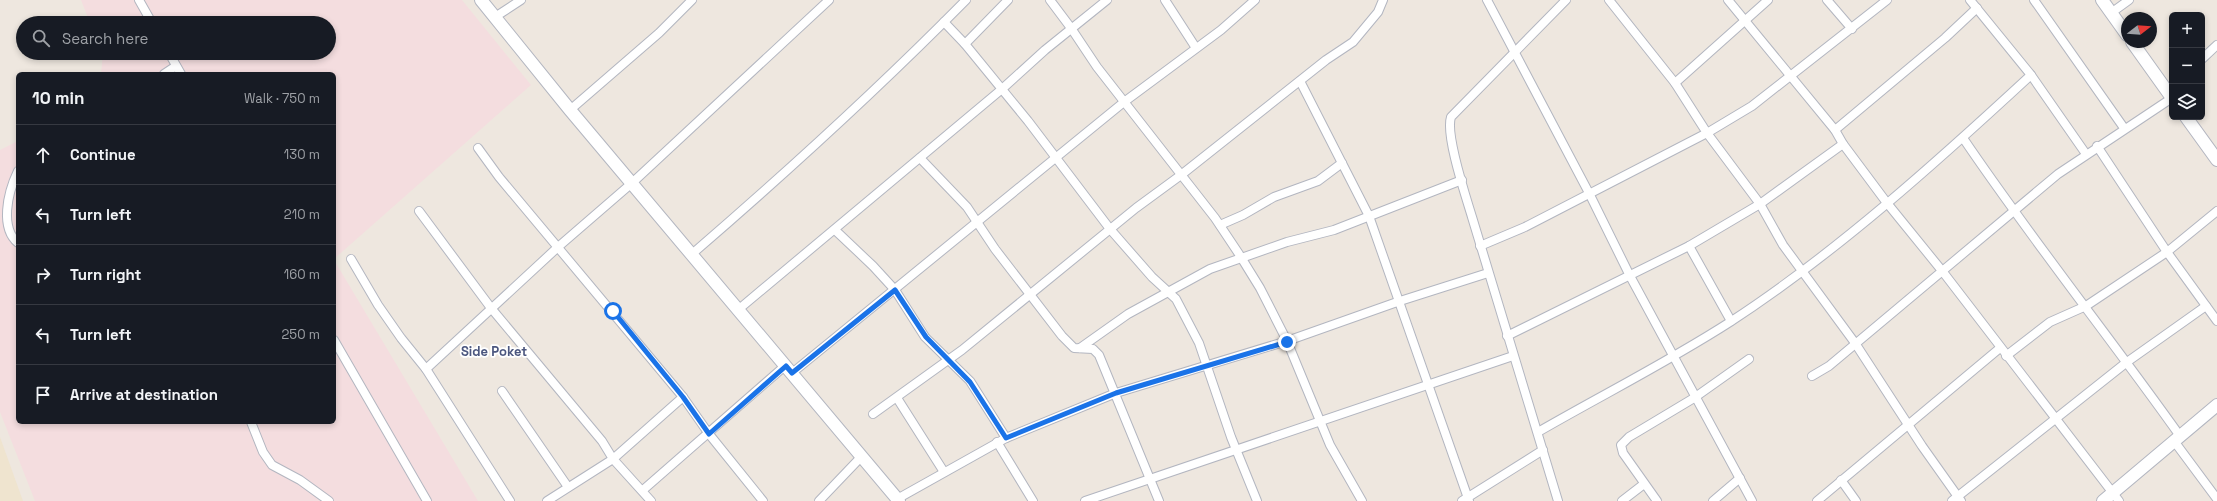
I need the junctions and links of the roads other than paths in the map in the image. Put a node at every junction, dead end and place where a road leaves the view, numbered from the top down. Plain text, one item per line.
1 (139, 0) edge
2 (481, 0) edge
3 (521, 0) edge
4 (692, 0) edge
5 (829, 0) edge
6 (966, 0) edge
7 (1008, 0) edge
8 (1050, 0) edge
9 (1107, 0) edge
10 (1164, 0) edge
11 (1255, 0) edge
12 (1383, 0) edge
13 (1487, 0) edge
14 (1566, 0) edge
15 (1609, 0) edge
16 (1728, 0) edge
17 (1768, 0) edge
18 (1827, 0) edge
19 (1887, 0) edge
20 (1970, 0) edge
21 (2034, 0) edge
22 (2102, 0) edge
23 (2129, 0) edge
24 (1977, 8) junction
25 (2111, 13) junction
26 (148, 16) edge
27 (495, 17) junction
28 (944, 22) junction
29 (1746, 22) junction
30 (2121, 27) edge
31 (1071, 28) junction
32 (1852, 29) junction
33 (965, 44) junction
34 (2217, 45) edge
35 (1196, 48) junction
36 (2137, 48) edge
37 (1514, 51) junction
38 (2205, 56) edge
39 (173, 60) edge
40 (176, 66) junction
41 (167, 72) edge
42 (180, 72) edge
43 (2031, 75) junction
44 (1791, 76) junction
45 (1300, 81) junction
46 (1675, 82) junction
47 (1002, 89) junction
48 (2169, 90) edge
49 (2169, 94) edge
50 (1124, 102) junction
51 (570, 110) junction
52 (2188, 120) edge
53 (2124, 128) junction
54 (1835, 130) junction
55 (1707, 133) junction
56 (1963, 138) junction
57 (1843, 144) junction
58 (2097, 146) junction
59 (478, 148) dead end
60 (2086, 154) junction
61 (920, 158) junction
62 (1056, 158) junction
63 (2217, 160) edge
64 (1342, 163) junction
65 (1181, 175) junction
66 (16, 176) edge
67 (1462, 180) junction
68 (632, 183) junction
69 (1589, 193) junction
70 (1887, 203) junction
71 (1760, 204) junction
72 (419, 211) dead end
73 (2217, 211) edge
74 (2013, 212) junction
75 (1369, 216) junction
76 (978, 223) junction
77 (1220, 225) junction
78 (1110, 229) junction
79 (835, 230) junction
80 (16, 242) edge
81 (1480, 246) junction
82 (1689, 246) junction
83 (558, 248) junction
84 (2167, 252) junction
85 (692, 254) junction
86 (1242, 258) junction
87 (351, 259) dead end
88 (1802, 270) junction
89 (1944, 272) junction
90 (1488, 273) junction
91 (1630, 276) junction
92 (895, 290) junction
93 (1168, 291) junction
94 (1030, 294) junction
95 (1400, 301) junction
96 (2086, 306) junction
97 (2206, 306) junction
98 (491, 308) junction
99 (739, 309) junction
100 (1731, 321) junction
101 (2217, 321) edge
102 (1507, 336) junction
103 (1287, 342) junction
104 (336, 343) edge
105 (1855, 343) junction
106 (1080, 348) junction
107 (2000, 348) junction
108 (1513, 356) junction
109 (2006, 356) junction
110 (1673, 357) junction
111 (1749, 359) dead end
112 (948, 361) junction
113 (2127, 362) junction
114 (1205, 366) junction
115 (426, 369) junction
116 (789, 369) junction
117 (1812, 376) dead end
118 (1428, 385) junction
119 (502, 391) dead end
120 (1116, 393) junction
121 (683, 397) junction
122 (896, 398) junction
123 (1694, 398) junction
124 (2217, 405) edge
125 (873, 414) dead end
126 (2055, 418) junction
127 (1320, 422) junction
128 (252, 424) edge
129 (1908, 424) junction
130 (1538, 432) junction
131 (709, 434) junction
132 (1006, 438) junction
133 (2177, 439) junction
134 (997, 442) junction
135 (1235, 448) junction
136 (1543, 450) junction
137 (862, 456) junction
138 (613, 459) junction
139 (944, 472) junction
140 (1740, 478) junction
141 (1150, 479) junction
142 (1841, 480) junction
143 (1644, 484) junction
144 (568, 487) junction
145 (643, 490) junction
146 (2116, 496) edge
147 (1957, 499) edge
148 (2217, 499) edge
149 (898, 500) edge
150 (1466, 500) edge
151 (329, 501) edge
152 (427, 501) edge
153 (510, 501) edge
154 (547, 501) edge
155 (652, 501) edge
156 (763, 501) edge
157 (819, 501) edge
158 (1033, 501) edge
159 (1085, 501) edge
160 (1159, 501) edge
161 (1257, 501) edge
162 (1362, 501) edge
163 (1558, 501) edge
164 (1622, 501) edge
165 (1657, 501) edge
166 (1713, 501) edge
167 (1752, 501) edge
168 (1817, 501) edge
169 (1856, 501) edge
170 (2103, 501) edge

1 - 26 street
2 - 27 main road
3 - 27 street
4 - 51 street
5 - 68 street
6 - 28 street
7 - 33 street
8 - 31 street
9 - 31 street
10 - 35 street
11 - 35 street
12 - 45 street
13 - 37 street
14 - 37 street
15 - 46 street
16 - 29 street
17 - 29 street
18 - 32 street
19 - 32 street
20 - 24 street
21 - 53 street
22 - 25 main road
23 - 25 street
24 - 43 street
24 - 54 street
25 - 30 main road
27 - 51 main road
28 - 33 street
28 - 85 street
29 - 44 street
29 - 46 street
31 - 47 street
31 - 50 street
32 - 44 street
33 - 47 street
34 - 38 street
35 - 50 street
36 - 48 main road
37 - 67 street
37 - 69 street
39 - 40 street
40 - 41 street
40 - 42 street
43 - 56 street
43 - 60 street
44 - 54 street
44 - 55 street
45 - 64 street
45 - 65 street
46 - 55 street
47 - 61 street
47 - 62 street
49 - 53 street
50 - 62 street
50 - 65 street
51 - 68 main road
52 - 63 main road
53 - 58 street
54 - 57 street
55 - 69 street
55 - 71 street
56 - 70 street
56 - 74 street
57 - 70 street
57 - 71 street
58 - 60 street
58 - 84 street
59 - 83 street
60 - 74 street
61 - 76 street
61 - 79 street
62 - 76 street
62 - 78 street
64 - 75 street
64 - 77 street
65 - 77 street
65 - 78 street
66 - 80 street
67 - 75 street
67 - 81 street
68 - 83 street
68 - 85 main road
69 - 81 street
69 - 91 street
70 - 88 street
70 - 89 street
71 - 82 street
71 - 88 street
72 - 98 street
73 - 84 street
74 - 89 street
74 - 96 street
75 - 86 street
75 - 95 street
76 - 92 street
76 - 94 street
77 - 86 street
78 - 93 street
78 - 94 street
79 - 92 street
79 - 99 street
81 - 90 street
82 - 91 street
82 - 100 street
83 - 98 street
83 - 121 street
84 - 96 street
84 - 97 street
85 - 99 main road
86 - 93 street
86 - 103 street
87 - 115 street
88 - 100 street
88 - 105 street
89 - 105 street
89 - 107 street
90 - 95 street
90 - 102 street
91 - 102 street
91 - 110 street
92 - 112 street
92 - 116 street
93 - 106 street
93 - 114 street
94 - 106 street
94 - 112 street
95 - 103 street
95 - 118 street
96 - 109 street
96 - 113 street
97 - 101 street
97 - 113 street
98 - 115 street
98 - 138 street
99 - 116 main road
100 - 110 street
102 - 108 street
103 - 114 street
103 - 127 street
104 - 152 street
105 - 117 street
105 - 129 street
106 - 120 street
107 - 109 street
107 - 129 street
108 - 118 street
108 - 130 street
109 - 126 street
110 - 123 street
110 - 130 street
111 - 123 street
112 - 122 street
112 - 132 street
113 - 126 street
113 - 133 street
114 - 120 street
114 - 135 street
115 - 153 street
116 - 131 street
116 - 137 main road
118 - 127 street
118 - 150 street
119 - 144 street
120 - 132 street
120 - 141 street
121 - 131 street
121 - 138 street
122 - 125 street
122 - 139 street
123 - 140 street
123 - 143 street
124 - 133 main road
126 - 146 street
126 - 147 street
127 - 135 street
127 - 162 street
128 - 151 street
129 - 142 street
129 - 147 street
130 - 136 street
131 - 145 street
131 - 156 street
132 - 134 street
133 - 146 main road
133 - 148 street
134 - 139 street
134 - 158 street
135 - 141 street
135 - 161 street
136 - 150 street
136 - 163 street
137 - 149 main road
137 - 157 street
138 - 144 street
138 - 145 street
139 - 149 street
140 - 166 street
140 - 167 street
141 - 159 street
141 - 160 street
142 - 168 street
142 - 169 street
143 - 164 street
143 - 165 street
144 - 154 street
145 - 155 street
146 - 170 main road

